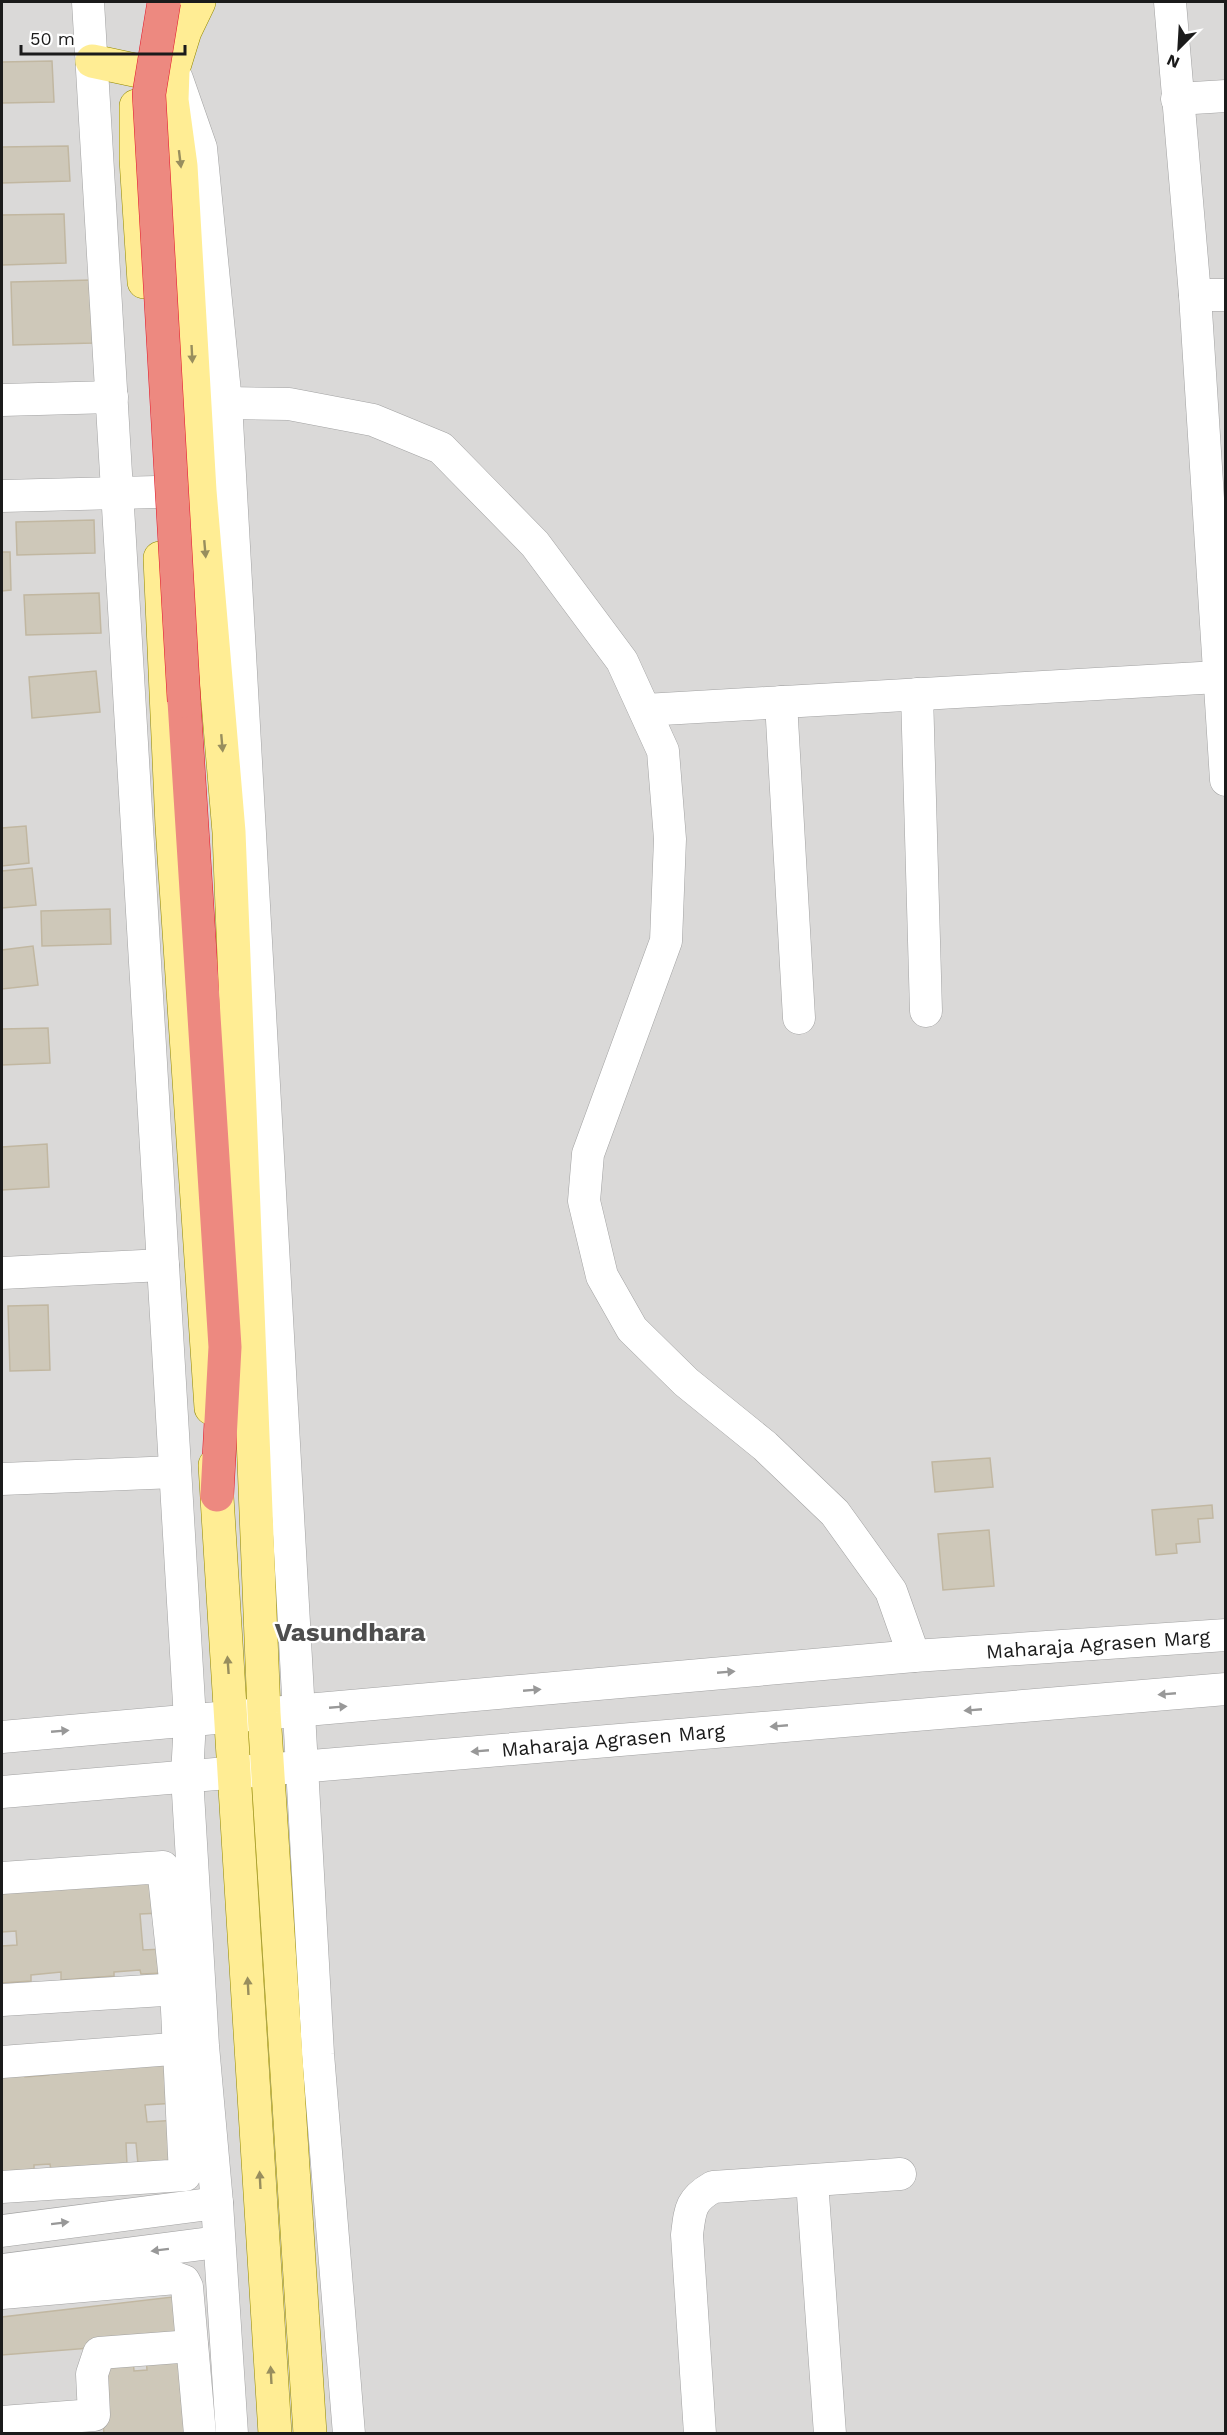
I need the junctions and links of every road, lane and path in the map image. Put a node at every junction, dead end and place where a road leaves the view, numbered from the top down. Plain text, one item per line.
1 (88, 2) edge
2 (164, 2) edge
3 (199, 2) edge
4 (1170, 2) edge
5 (149, 15) edge
6 (185, 31) junction
7 (92, 62) junction
8 (173, 70) junction
9 (139, 71) junction
10 (1226, 96) edge
11 (1177, 99) junction
12 (1210, 295) edge
13 (112, 397) junction
14 (2, 400) edge
15 (226, 403) junction
16 (157, 492) junction
17 (117, 493) junction
18 (2, 496) edge
19 (1218, 677) junction
20 (916, 694) junction
21 (781, 702) junction
22 (645, 710) junction
23 (1223, 711) edge
24 (1226, 780) edge
25 (926, 1011) dead end
26 (799, 1018) dead end
27 (163, 1265) junction
28 (2, 1273) edge
29 (175, 1472) junction
30 (2, 1479) edge
31 (217, 1495) junction
32 (1226, 1635) edge
33 (914, 1656) junction
34 (1226, 1689) edge
35 (300, 1710) junction
36 (264, 1713) junction
37 (231, 1716) junction
38 (190, 1720) junction
39 (2, 1737) edge
40 (303, 1766) junction
41 (267, 1769) junction
42 (235, 1772) junction
43 (187, 1776) junction
44 (2, 1792) edge
45 (2, 1878) edge
46 (188, 1988) junction
47 (2, 2000) edge
48 (191, 2047) junction
49 (2, 2062) edge
50 (900, 2174) dead end
51 (812, 2181) junction
52 (2, 2187) edge
53 (217, 2204) junction
54 (2, 2230) edge
55 (218, 2242) junction
56 (2, 2270) edge
57 (2, 2294) edge
58 (192, 2346) junction
59 (2, 2422) edge
60 (95, 2424) edge
61 (200, 2433) edge
62 (232, 2433) edge
63 (275, 2433) edge
64 (310, 2433) edge
65 (349, 2433) edge
66 (700, 2433) edge
67 (830, 2433) edge

1 - 7 street
2 - 31 highway, bridge
3 - 6 main road
4 - 11 street
5 - 6 main road
5 - 9 main road
6 - 8 main road
7 - 9 main road
7 - 13 street
8 - 15 street
8 -> 36 main road
9 - 16 main road
10 - 11 street
11 - 12 street
12 - 19 street
13 - 14 street
13 - 17 street
15 - 22 street
15 - 35 street
16 - 17 street
16 - 31 main road
17 - 18 street
17 - 27 street
19 - 20 street
19 - 23 street
20 - 21 street
20 - 25 street
21 - 22 street
21 - 26 street
22 - 33 street
23 - 24 street
27 - 28 street
27 - 29 street
29 - 30 street
29 - 38 street
37 -> 31 main road
32 - 33 street, Maharaja Agrasen Marg
35 -> 33 street, Maharaja Agrasen Marg
34 -> 40 street, Maharaja Agrasen Marg
35 - 36 street, Maharaja Agrasen Marg
35 - 40 street
36 - 37 street, Maharaja Agrasen Marg
36 - 41 main road
37 - 38 street, Maharaja Agrasen Marg
37 - 42 main road
39 -> 38 street, Maharaja Agrasen Marg
38 - 43 street
40 - 41 street, Maharaja Agrasen Marg
40 - 65 street
41 - 42 street, Maharaja Agrasen Marg
41 - 64 main road
42 - 43 street, Maharaja Agrasen Marg
63 -> 42 main road
43 - 44 street, Maharaja Agrasen Marg
43 - 46 street
45 - 46 street
46 - 47 street
46 - 48 street
48 - 49 street
48 - 52 street
48 - 53 street
50 - 51 street
51 - 66 street
51 - 67 street
54 -> 53 street
53 - 55 street
55 -> 56 street
55 - 62 street
57 - 58 street
58 - 60 street
58 - 61 street
59 - 60 street

